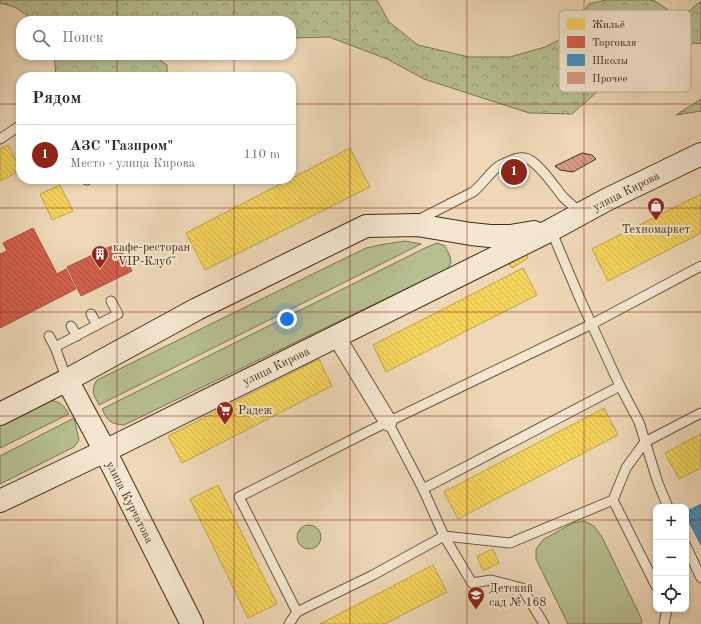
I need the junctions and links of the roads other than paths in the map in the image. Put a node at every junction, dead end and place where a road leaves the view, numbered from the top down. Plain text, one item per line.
1 (16, 128) edge
2 (0, 139) edge
3 (701, 154) edge
4 (582, 213) junction
5 (409, 225) junction
6 (551, 230) junction
7 (701, 266) edge
8 (112, 301) dead end
9 (91, 314) dead end
10 (592, 324) junction
11 (97, 325) junction
12 (71, 326) dead end
13 (49, 336) dead end
14 (77, 336) junction
15 (336, 336) junction
16 (55, 347) junction
17 (67, 380) junction
18 (620, 386) junction
19 (701, 413) edge
20 (0, 414) edge
21 (388, 422) junction
22 (645, 442) junction
23 (105, 451) junction
24 (423, 489) junction
25 (613, 500) junction
26 (0, 501) edge
27 (667, 504) edge
28 (444, 536) junction
29 (689, 552) edge
30 (701, 578) edge
31 (653, 580) edge
32 (296, 612) junction
33 (666, 612) edge
34 (192, 624) edge
35 (289, 624) edge
36 (544, 624) edge
37 (664, 624) edge

1 - 2 lane
3 - 4 main road, улица Кирова
4 - 5 lane
4 - 6 main road, улица Кирова
5 - 6 main road, улица Кирова
5 - 17 main road, улица Кирова
6 - 10 lane
6 - 15 main road, улица Кирова
7 - 10 lane
8 - 11 lane
9 - 11 lane
10 - 18 lane
10 - 21 lane
11 - 14 lane
12 - 14 lane
13 - 16 lane
14 - 16 lane
15 - 21 street
15 - 23 main road, улица Кирова
16 - 17 lane
17 - 20 main road, улица Кирова
17 - 23 main road, улица Курчатова
18 - 22 lane
18 - 24 lane
19 - 22 lane
21 - 24 lane
21 - 32 lane
22 - 25 lane
22 - 27 lane
23 - 26 main road, улица Кирова
23 - 34 main road, улица Курчатова
24 - 28 lane
25 - 28 lane
25 - 31 lane
28 - 32 lane
28 - 36 lane
29 - 30 lane
32 - 35 lane
33 - 37 lane

